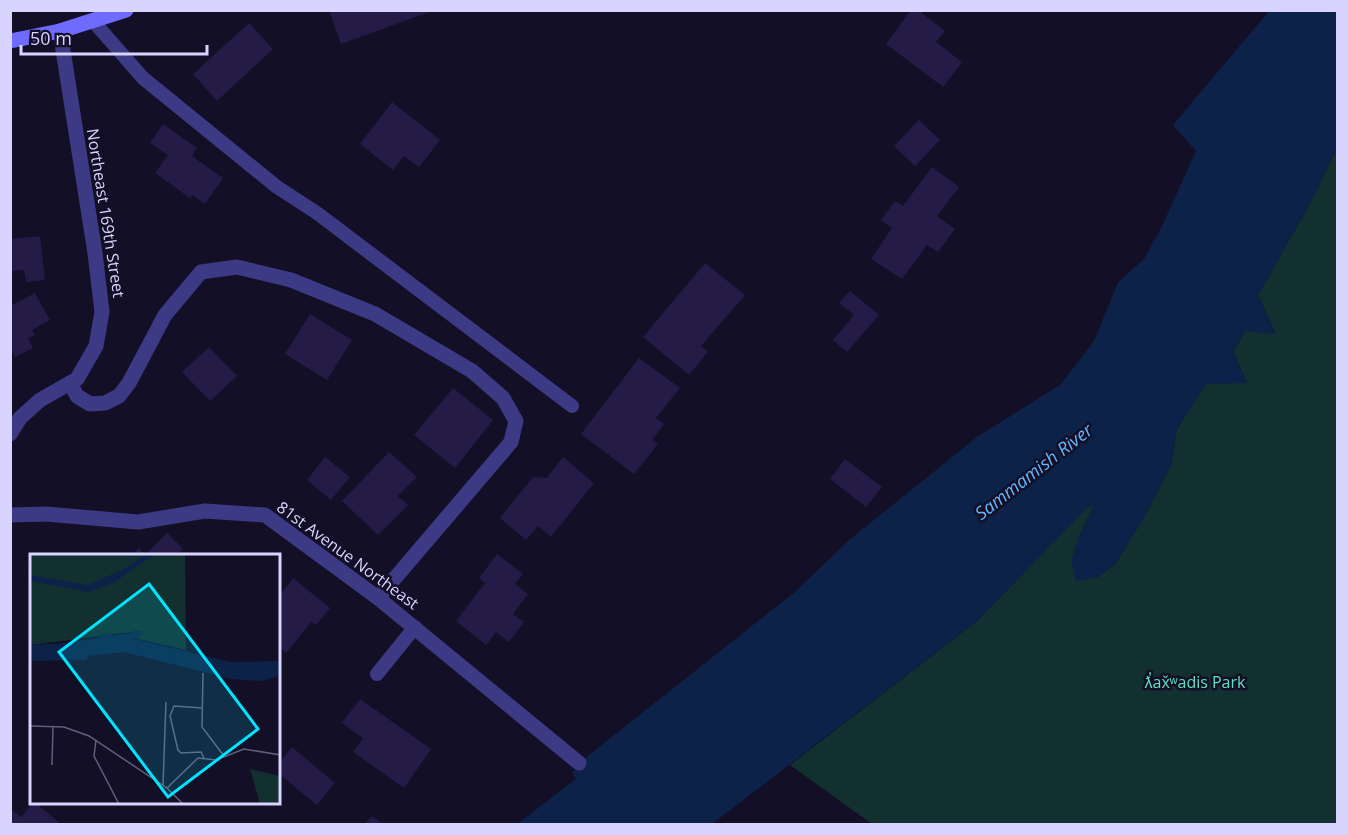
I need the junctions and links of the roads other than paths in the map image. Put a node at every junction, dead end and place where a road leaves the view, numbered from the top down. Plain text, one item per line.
1 (126, 10) edge
2 (93, 21) junction
3 (60, 31) junction
4 (10, 41) edge
5 (70, 383) junction
6 (572, 406) dead end
7 (10, 434) edge
8 (10, 515) edge
9 (378, 598) junction
10 (415, 627) junction
11 (377, 674) dead end
12 (579, 763) dead end

1 - 2 main road
2 - 3 main road
2 - 6 lane
3 - 4 main road
3 - 5 street, Northeast 169th Street
5 - 7 street, Northeast 169th Street
5 - 9 street
8 - 9 street, 81st Avenue Northeast
9 - 10 street, 81st Avenue Northeast
10 - 11 lane
10 - 12 street, 81st Avenue Northeast

